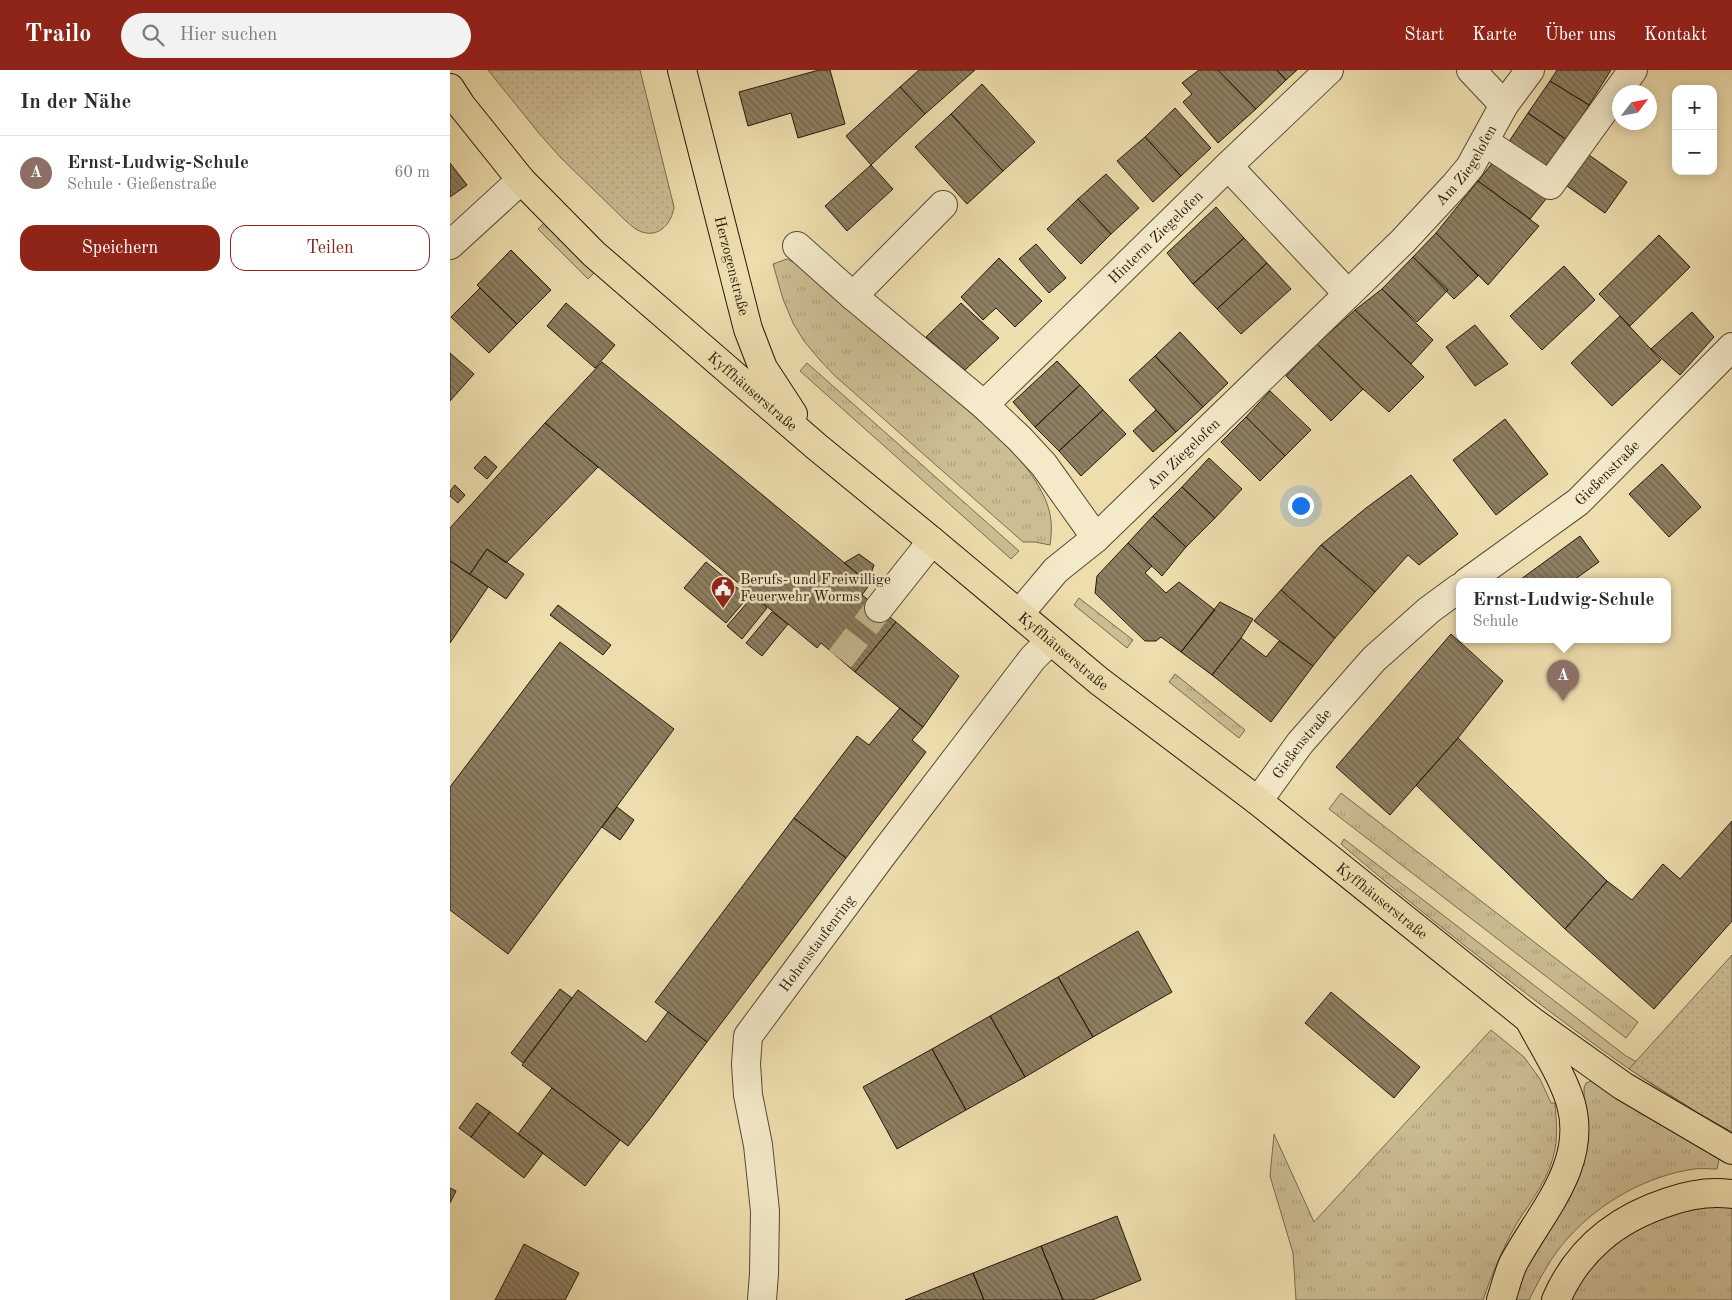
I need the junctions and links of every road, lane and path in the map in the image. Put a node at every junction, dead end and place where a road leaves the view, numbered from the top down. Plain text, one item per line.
1 (682, 70) edge
2 (1329, 70) edge
3 (1471, 70) edge
4 (1530, 70) edge
5 (1633, 70) edge
6 (450, 88) edge
7 (1504, 105) junction
8 (1485, 142) junction
9 (1228, 166) junction
10 (521, 180) junction
11 (943, 205) dead end
12 (450, 245) edge
13 (796, 246) dead end
14 (1348, 294) junction
15 (854, 296) junction
16 (1732, 347) edge
17 (984, 405) junction
18 (817, 447) junction
19 (1096, 538) junction
20 (932, 541) junction
21 (1473, 578) edge
22 (1456, 590) edge
23 (879, 608) tunnel mouth
24 (1019, 614) junction
25 (1050, 641) junction
26 (1258, 802) junction
27 (1529, 1019) junction
28 (1732, 1150) edge
29 (1732, 1194) edge
30 (762, 1300) edge
31 (1501, 1300) edge
32 (1556, 1300) edge

1 - 18 main road, Herzogenstraße
2 - 9 street, Hinterm Ziegelofen
3 - 7 street
4 - 7 street, Am Ziegelofen
5 - 8 street
6 - 10 main road, Kyffhäuserstraße
7 - 8 street, Am Ziegelofen
8 - 14 street, Am Ziegelofen
9 - 14 street
9 - 17 street, Hinterm Ziegelofen
10 - 12 street
10 - 18 main road, Kyffhäuserstraße
11 - 15 street
13 - 15 street
14 - 19 street, Am Ziegelofen
15 - 17 street
16 - 21 street, Gießenstraße
17 - 19 street
18 - 20 main road, Kyffhäuserstraße
19 - 24 street, Am Ziegelofen
20 - 23 street
20 - 24 main road, Kyffhäuserstraße
22 - 26 street, Gießenstraße
24 - 25 main road, Kyffhäuserstraße
25 - 26 main road, Kyffhäuserstraße
25 - 30 street, Hohenstaufenring
26 - 27 main road, Kyffhäuserstraße
27 - 28 main road, Kyffhäuserstraße
27 - 31 main road
29 - 32 main road

